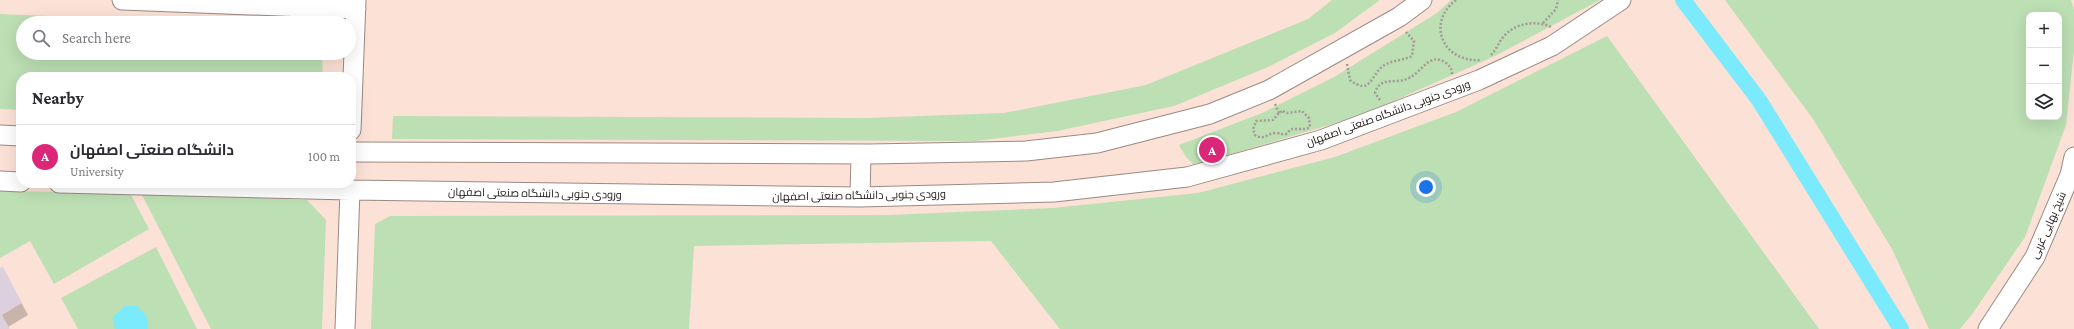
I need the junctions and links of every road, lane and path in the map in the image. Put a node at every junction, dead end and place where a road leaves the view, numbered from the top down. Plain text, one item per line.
1 (122, 0) edge
2 (1422, 0) edge
3 (1456, 0) edge
4 (1558, 0) edge
5 (1621, 0) edge
6 (356, 4) edge
7 (356, 16) edge
8 (1390, 22) junction
9 (1543, 23) junction
10 (1564, 38) junction
11 (1344, 48) junction
12 (354, 60) edge
13 (353, 72) edge
14 (1451, 90) junction
15 (1394, 112) junction
16 (0, 135) edge
17 (1282, 135) joint
18 (16, 136) edge
19 (356, 152) edge
20 (861, 154) junction
21 (2074, 157) edge
22 (0, 182) edge
23 (16, 182) edge
24 (267, 188) edge
25 (350, 190) junction
26 (860, 197) junction
27 (345, 329) edge
28 (1988, 329) edge

1 - 6 street
2 - 8 street
3 - 9 path
4 - 9 path
5 - 10 street, ورودی جنوبی دانشگاه صنعتی اصفهان
6 - 7 street
8 - 11 street
8 - 11 path
9 - 10 path
10 - 14 street, ورودی جنوبی دانشگاه صنعتی اصفهان
11 - 20 street
12 - 13 street
14 - 15 street, ورودی جنوبی دانشگاه صنعتی اصفهان
14 - 15 path
15 - 26 street, ورودی جنوبی دانشگاه صنعتی اصفهان
16 - 18 street
17 - 17 path
19 - 20 street
20 - 26 street
21 - 28 street, شیخ بهایی غربی
22 - 23 street
24 - 25 street, ورودی جنوبی دانشگاه صنعتی اصفهان
25 - 26 street, ورودی جنوبی دانشگاه صنعتی اصفهان
25 - 27 street

